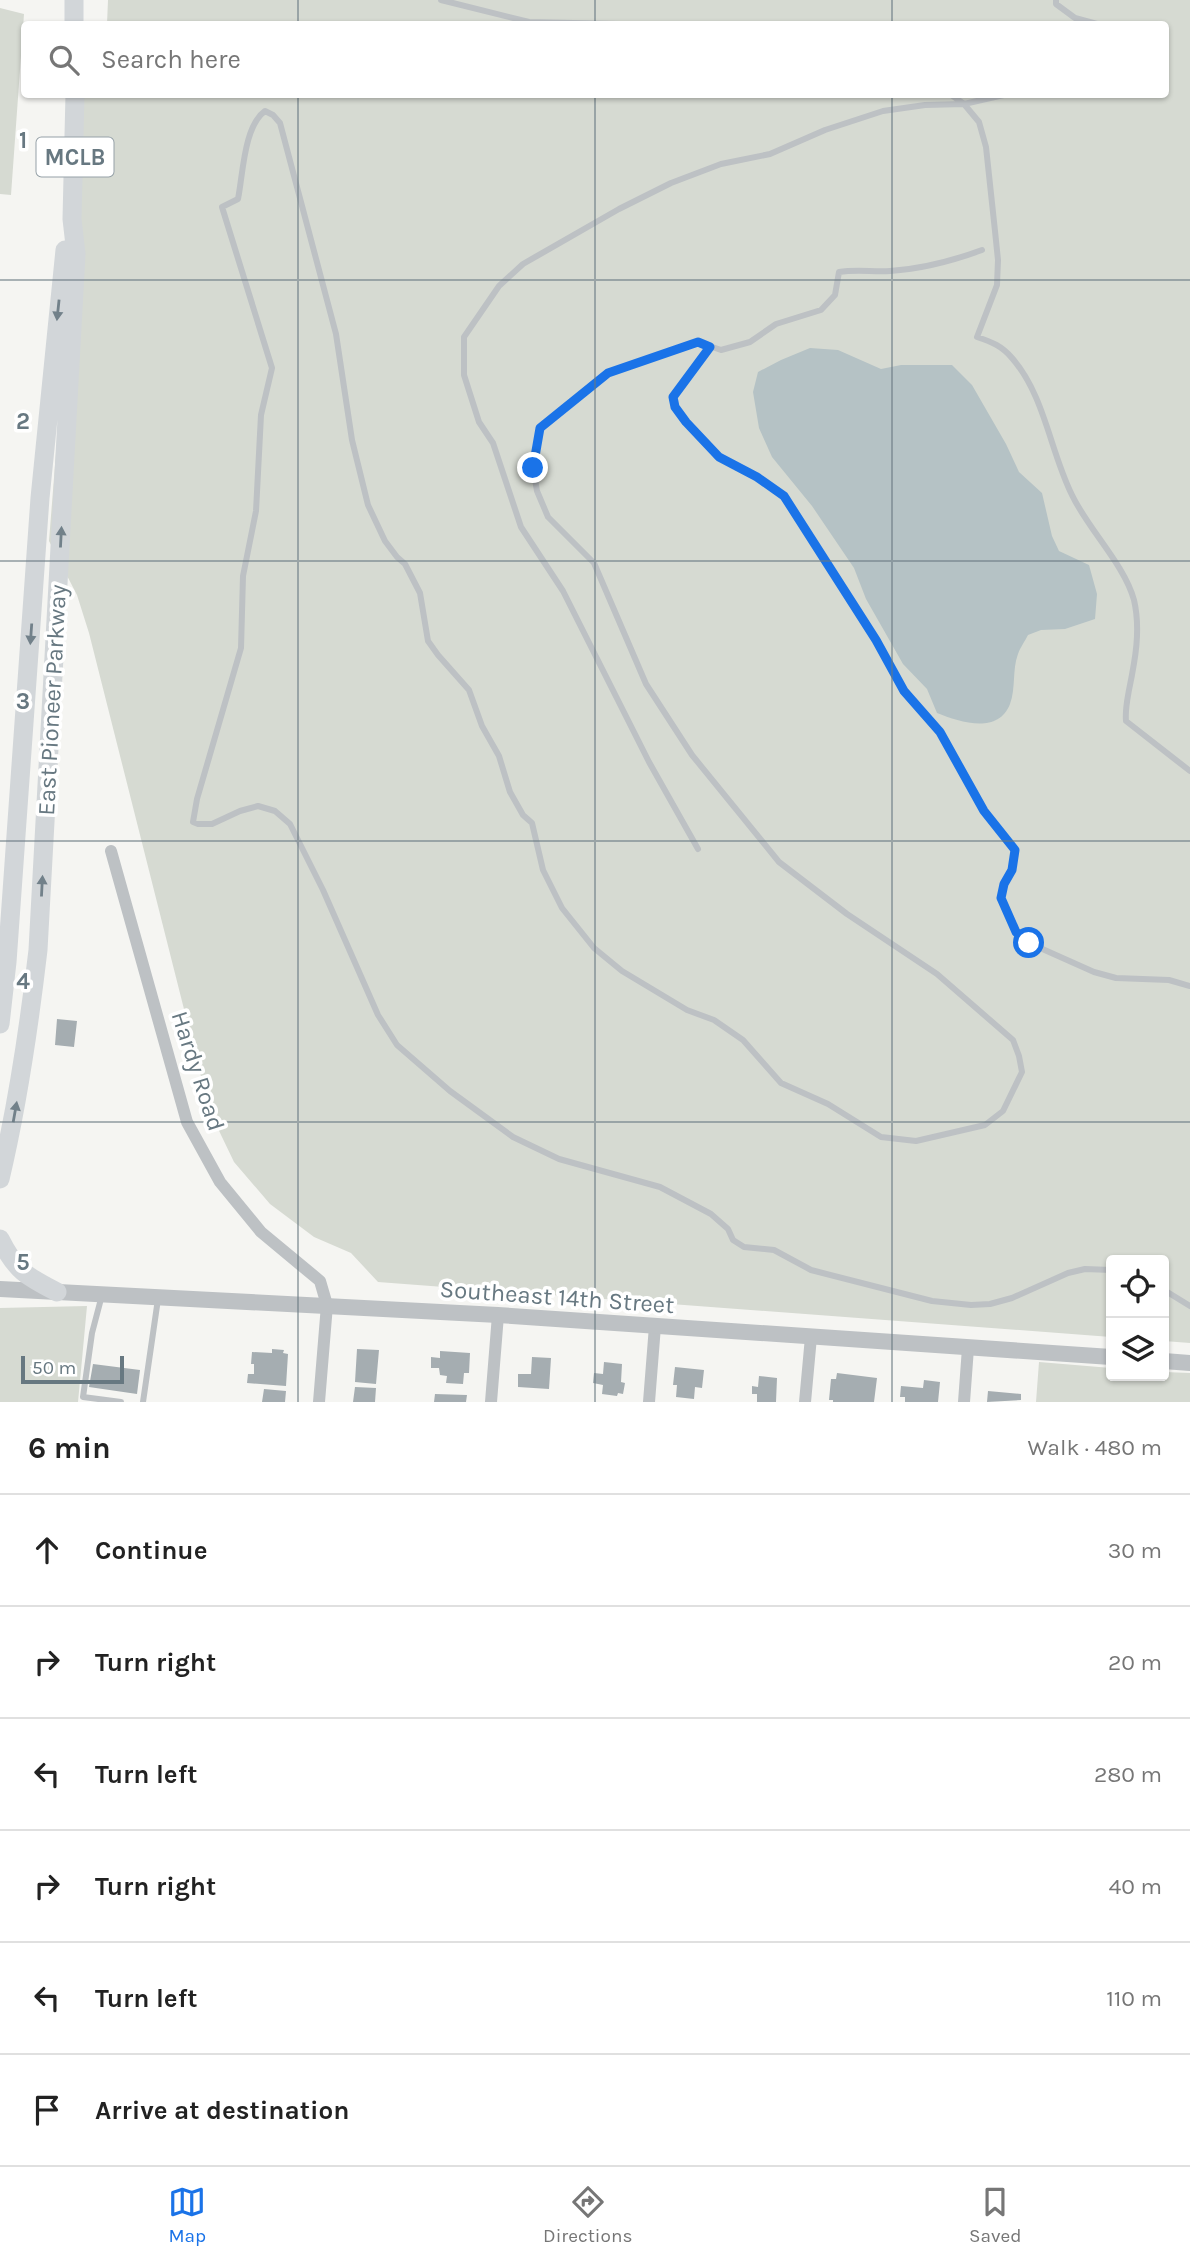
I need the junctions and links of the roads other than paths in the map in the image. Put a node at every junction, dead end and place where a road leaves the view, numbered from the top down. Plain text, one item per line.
1 (74, 0) edge
2 (441, 0) edge
3 (1056, 0) edge
4 (74, 21) edge
5 (525, 21) edge
6 (1086, 21) edge
7 (75, 98) edge
8 (956, 98) edge
9 (990, 98) edge
10 (964, 104) junction
11 (72, 219) junction
12 (982, 250) dead end
13 (710, 347) junction
14 (1190, 771) edge
15 (698, 849) dead end
16 (111, 851) dead end
17 (1190, 986) edge
18 (0, 1024) edge
19 (0, 1179) edge
20 (0, 1240) edge
21 (1106, 1270) edge
22 (0, 1289) edge
23 (57, 1292) junction
24 (1169, 1293) edge
25 (102, 1294) junction
26 (158, 1297) junction
27 (327, 1305) junction
28 (1190, 1306) edge
29 (498, 1315) junction
30 (655, 1326) junction
31 (811, 1336) junction
32 (968, 1348) junction
33 (1106, 1357) edge
34 (1169, 1361) edge
35 (1190, 1363) edge
36 (121, 1402) edge
37 (143, 1402) edge
38 (319, 1402) edge
39 (491, 1402) edge
40 (649, 1402) edge
41 (805, 1402) edge
42 (964, 1402) edge

1 - 4 main road
2 - 5 lane
3 - 6 lane
7 - 11 main road, East Pioneer Parkway / MCLB
8 - 10 lane
9 - 10 lane
10 - 14 lane
10 - 15 lane
11 -> 18 main road, East Pioneer Parkway / MCLB
19 -> 11 main road, East Pioneer Parkway / MCLB
12 - 13 lane
13 - 17 lane
13 - 21 lane
16 - 27 street, Hardy Road
20 - 23 main road
22 - 23 street, Southeast 14th Street
23 - 25 street, Southeast 14th Street
24 - 28 lane
25 - 26 street, Southeast 14th Street
25 - 36 lane
26 - 27 street, Southeast 14th Street
26 - 37 lane
27 - 29 street, Southeast 14th Street
27 - 38 street
29 - 30 street, Southeast 14th Street
29 - 39 street
30 - 31 street, Southeast 14th Street
30 - 40 street
31 - 32 street, Southeast 14th Street
31 - 41 street
32 - 33 street, Southeast 14th Street
32 - 42 street
34 - 35 street

